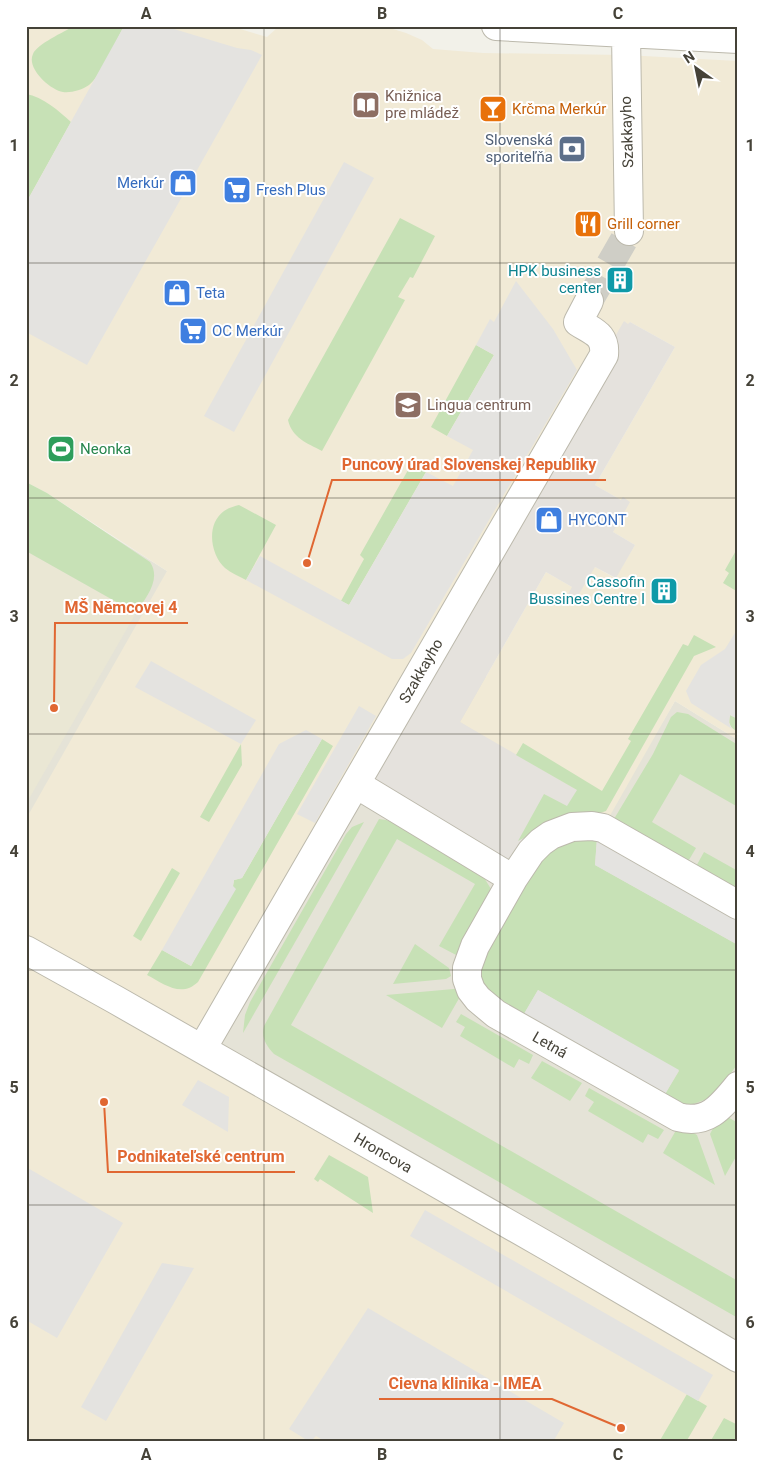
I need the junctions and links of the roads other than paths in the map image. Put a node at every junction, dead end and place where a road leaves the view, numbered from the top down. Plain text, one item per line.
1 (496, 26) edge
2 (626, 33) junction
3 (738, 39) edge
4 (629, 231) tunnel mouth
5 (589, 301) tunnel mouth
6 (356, 784) junction
7 (513, 879) junction
8 (738, 905) edge
9 (26, 950) edge
10 (202, 1049) junction
11 (738, 1086) edge
12 (738, 1358) edge

1 - 2 street
2 - 3 street
2 - 4 street, Szakkayho
5 - 6 street, Szakkayho
6 - 7 street
6 - 10 street, Szakkayho
7 - 8 street, Letná
7 - 11 street, Letná
9 - 10 street, Hroncova
10 - 12 street, Hroncova

